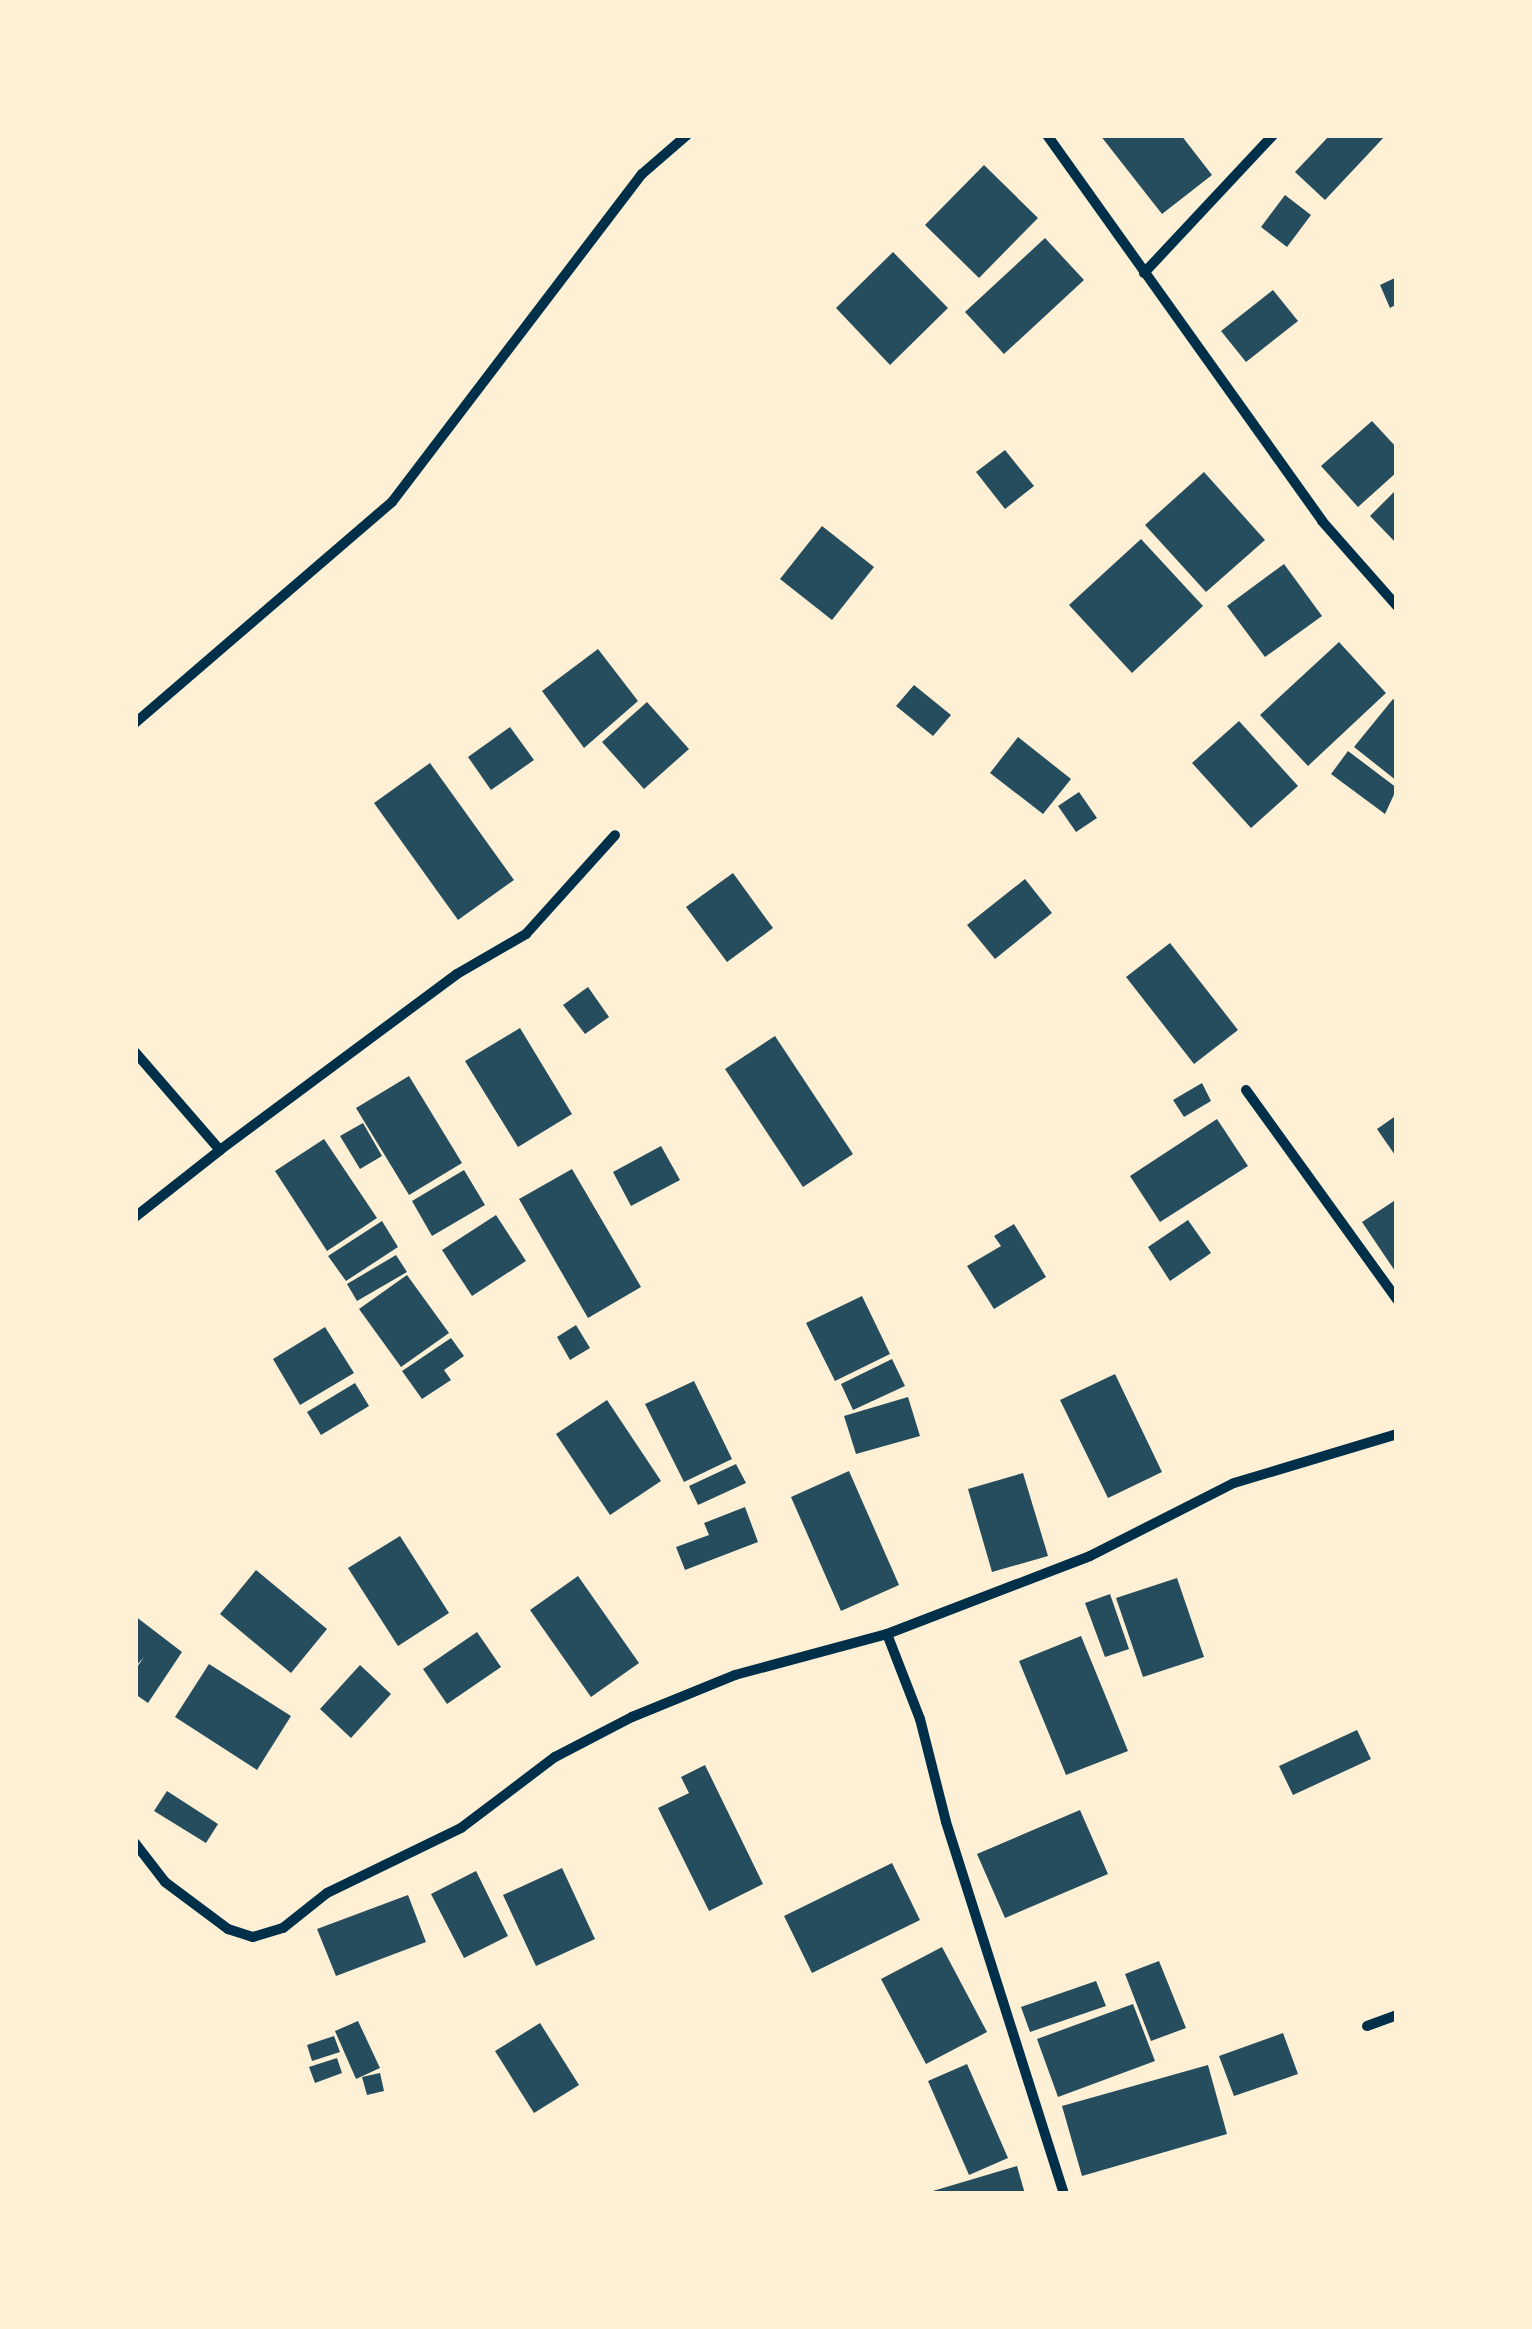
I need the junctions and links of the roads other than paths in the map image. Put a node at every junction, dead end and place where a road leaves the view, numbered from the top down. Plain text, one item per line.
1 (687, 135) edge
2 (1048, 135) edge
3 (1273, 135) edge
4 (1144, 273) junction
5 (1397, 606) edge
6 (135, 723) edge
7 (615, 835) dead end
8 (135, 1052) edge
9 (1246, 1090) dead end
10 (220, 1150) junction
11 (135, 1217) edge
12 (1397, 1299) edge
13 (1397, 1434) edge
14 (888, 1634) junction
15 (135, 1843) edge
16 (1397, 2015) edge
17 (1367, 2026) dead end
18 (1064, 2194) edge

1 - 6 street
2 - 4 street
3 - 4 street
4 - 5 street
7 - 10 street
8 - 10 street
9 - 12 street
10 - 11 street
13 - 14 street
14 - 15 street
14 - 18 street
16 - 17 street

